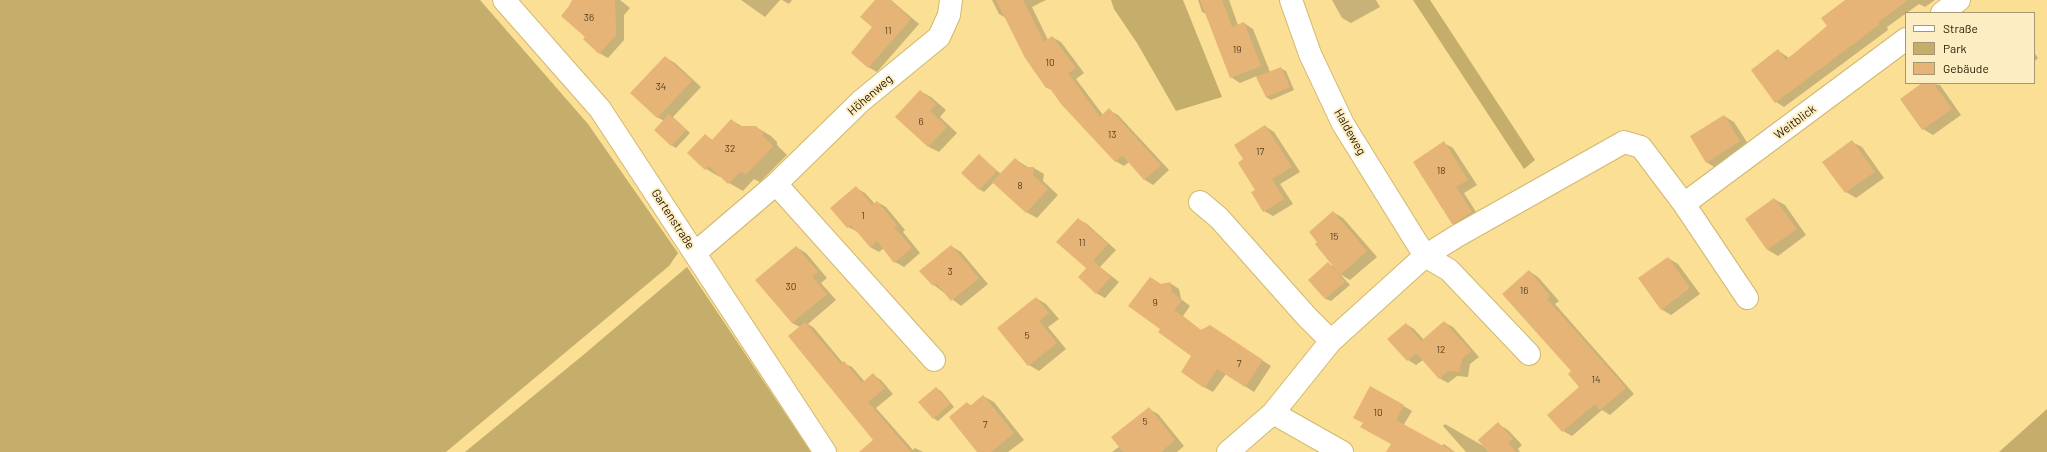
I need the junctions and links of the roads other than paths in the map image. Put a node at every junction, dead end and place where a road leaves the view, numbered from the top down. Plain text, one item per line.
1 (504, 0) edge
2 (951, 0) edge
3 (1291, 0) edge
4 (1959, 0) edge
5 (1943, 12) edge
6 (1905, 40) edge
7 (776, 184) junction
8 (1200, 202) dead end
9 (1684, 204) junction
10 (695, 253) junction
11 (1425, 256) junction
12 (1747, 298) dead end
13 (1331, 341) junction
14 (1529, 354) dead end
15 (934, 360) dead end
16 (1273, 413) junction
17 (825, 452) edge
18 (1228, 452) edge
19 (1342, 452) edge

1 - 10 street, Gartenstraße
2 - 7 street, Höhenweg
3 - 11 street, Haldeweg
4 - 5 street
6 - 9 street, Weitblick
7 - 10 street, Höhenweg
7 - 15 street
8 - 13 street
9 - 11 street
9 - 12 street
10 - 17 street, Gartenstraße
11 - 13 street
11 - 14 street, Haldeweg
13 - 16 street
16 - 18 street
16 - 19 street

